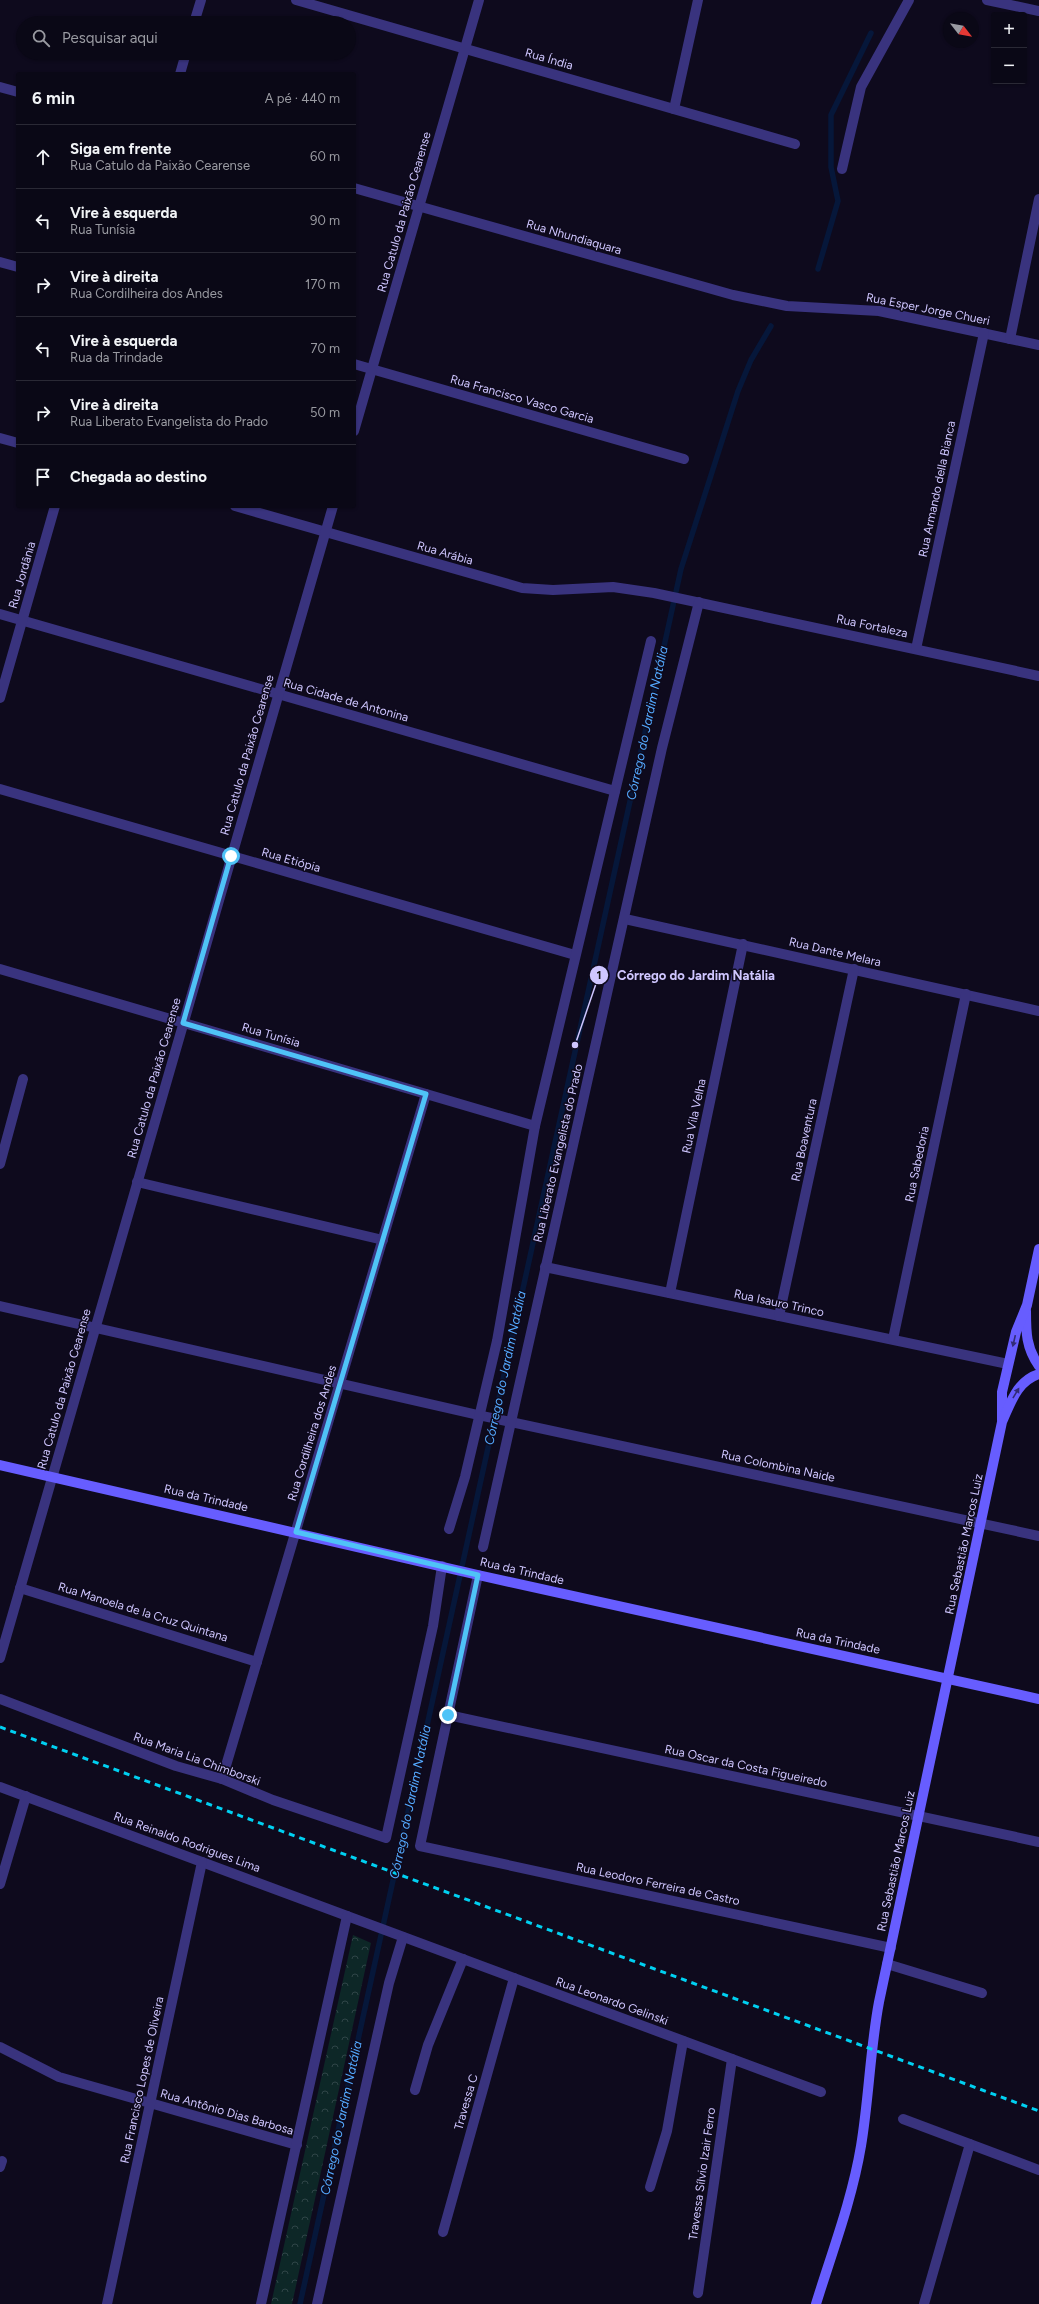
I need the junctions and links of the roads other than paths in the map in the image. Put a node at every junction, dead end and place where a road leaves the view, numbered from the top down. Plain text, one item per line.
1 (201, 0) edge
2 (296, 0) edge
3 (479, 0) edge
4 (698, 0) edge
5 (908, 0) edge
6 (987, 0) edge
7 (1039, 11) edge
8 (196, 16) edge
9 (351, 16) edge
10 (356, 17) edge
11 (465, 49) junction
12 (184, 60) edge
13 (181, 72) edge
14 (0, 87) edge
15 (16, 91) edge
16 (674, 109) junction
17 (795, 144) dead end
18 (842, 169) dead end
19 (356, 189) edge
20 (1039, 199) edge
21 (419, 206) junction
22 (0, 262) edge
23 (16, 266) edge
24 (787, 306) joint
25 (984, 333) junction
26 (1010, 339) junction
27 (1039, 345) edge
28 (356, 365) edge
29 (372, 369) junction
30 (356, 424) edge
31 (0, 438) edge
32 (16, 442) edge
33 (684, 459) dead end
34 (54, 508) edge
35 (242, 508) edge
36 (332, 508) edge
37 (325, 532) junction
38 (699, 602) junction
39 (0, 614) edge
40 (22, 621) junction
41 (650, 641) dead end
42 (916, 649) junction
43 (1039, 676) edge
44 (278, 694) junction
45 (0, 698) edge
46 (0, 789) edge
47 (615, 791) junction
48 (231, 856) junction
49 (626, 919) junction
50 (743, 944) junction
51 (575, 956) junction
52 (0, 969) edge
53 (854, 969) junction
54 (966, 994) junction
55 (1039, 1010) edge
56 (183, 1023) junction
57 (23, 1079) dead end
58 (426, 1094) junction
59 (535, 1126) junction
60 (0, 1164) edge
61 (137, 1182) junction
62 (383, 1240) junction
63 (1039, 1250) edge
64 (545, 1267) junction
65 (670, 1293) junction
66 (1027, 1305) junction
67 (0, 1306) edge
68 (779, 1316) junction
69 (95, 1328) junction
70 (893, 1339) junction
71 (1008, 1364) junction
72 (1039, 1366) edge
73 (1039, 1374) edge
74 (340, 1383) junction
75 (478, 1415) junction
76 (512, 1422) junction
77 (1002, 1422) junction
78 (0, 1465) edge
79 (52, 1477) junction
80 (982, 1524) junction
81 (449, 1529) dead end
82 (296, 1532) junction
83 (1039, 1536) edge
84 (484, 1547) dead end
85 (442, 1566) junction
86 (478, 1575) junction
87 (20, 1588) junction
88 (0, 1658) edge
89 (257, 1662) junction
90 (949, 1679) junction
91 (0, 1699) edge
92 (1039, 1699) edge
93 (448, 1715) junction
94 (222, 1779) junction
95 (0, 1787) edge
96 (26, 1796) junction
97 (919, 1816) junction
98 (1039, 1842) edge
99 (202, 1862) junction
100 (0, 1884) edge
101 (347, 1916) junction
102 (399, 1935) junction
103 (891, 1948) junction
104 (463, 1959) junction
105 (887, 1964) junction
106 (514, 1978) junction
107 (982, 1993) dead end
108 (683, 2041) junction
109 (0, 2047) edge
110 (732, 2059) junction
111 (415, 2090) dead end
112 (820, 2092) dead end
113 (150, 2104) junction
114 (903, 2119) dead end
115 (970, 2144) junction
116 (296, 2145) junction
117 (1039, 2170) edge
118 (650, 2187) dead end
119 (443, 2232) dead end
120 (698, 2293) dead end
121 (107, 2304) edge
122 (261, 2304) edge
123 (317, 2304) edge
124 (816, 2304) edge
125 (924, 2304) edge

1 - 8 street
2 - 9 street, Rua Índia
3 - 11 street, Rua Catulo da Paixão Cearense
4 - 16 street
5 - 18 street
6 - 7 street
10 - 11 street, Rua Índia
11 - 16 street, Rua Índia
11 - 21 street, Rua Catulo da Paixão Cearense
12 - 13 street
14 - 15 street
16 - 17 street, Rua Índia
19 - 21 street, Rua Nhundiaquara
20 - 26 street
21 - 24 street, Rua Nhundiaquara
21 - 29 street, Rua Catulo da Paixão Cearense
22 - 23 street
24 - 25 street, Rua Esper Jorge Chueri
25 - 26 street, Rua Esper Jorge Chueri
25 - 42 street, Rua Armando della Bianca
26 - 27 street, Rua Esper Jorge Chueri
28 - 29 street, Rua Francisco Vasco Garcia
29 - 30 street, Rua Catulo da Paixão Cearense
29 - 33 street, Rua Francisco Vasco Garcia
31 - 32 street
34 - 40 street, Rua Jordânia
35 - 37 street, Rua Arábia
36 - 37 street, Rua Catulo da Paixão Cearense
37 - 38 street, Rua Arábia
37 - 44 street, Rua Catulo da Paixão Cearense
38 - 42 street, Rua Fortaleza
38 - 49 street, Rua Liberato Evangelista do Prado
39 - 40 street, Rua Cidade de Antonina
40 - 44 street, Rua Cidade de Antonina
40 - 45 street, Rua Jordânia
41 - 47 street
42 - 43 street, Rua Fortaleza
44 - 47 street, Rua Cidade de Antonina
44 - 48 street, Rua Catulo da Paixão Cearense
46 - 48 street, Rua Etiópia
47 - 51 street
48 - 51 street, Rua Etiópia
48 - 56 street, Rua Catulo da Paixão Cearense
49 - 50 street, Rua Dante Melara
49 - 64 street, Rua Liberato Evangelista do Prado
50 - 53 street, Rua Dante Melara
50 - 65 street, Rua Vila Velha
51 - 59 street
52 - 56 street, Rua Tunísia
53 - 54 street, Rua Dante Melara
53 - 68 street, Rua Boaventura
54 - 55 street, Rua Dante Melara
54 - 70 street, Rua Sabedoria
56 - 58 street, Rua Tunísia
56 - 61 street, Rua Catulo da Paixão Cearense
57 - 60 street
58 - 59 street, Rua Tunísia
58 - 62 street, Rua Cordilheira dos Andes
59 - 75 street
61 - 62 street
61 - 69 street, Rua Catulo da Paixão Cearense
62 - 74 street, Rua Cordilheira dos Andes
63 - 66 main road, Rua Sebastião Marcos Luiz
64 - 65 street, Rua Isauro Trinco
64 - 76 street, Rua Liberato Evangelista do Prado
65 - 68 street, Rua Isauro Trinco
66 -> 71 main road, Rua Sebastião Marcos Luiz
66 - 72 main road, Rua Sebastião Marcos Luiz
67 - 69 street, Rua Colombina Naide
68 - 70 street, Rua Isauro Trinco
69 - 74 street, Rua Colombina Naide
69 - 79 street, Rua Catulo da Paixão Cearense
70 - 71 street, Rua Isauro Trinco
71 - 77 main road, Rua Sebastião Marcos Luiz
77 -> 73 main road, Rua Sebastião Marcos Luiz
74 - 75 street, Rua Colombina Naide
74 - 82 street, Rua Cordilheira dos Andes
75 - 76 street, Rua Colombina Naide
75 - 81 street
76 - 80 street, Rua Colombina Naide
76 - 84 street, Rua Liberato Evangelista do Prado
77 - 80 main road, Rua Sebastião Marcos Luiz
78 - 79 main road, Rua da Trindade
79 - 82 main road, Rua da Trindade
79 - 87 street, Rua Catulo da Paixão Cearense
80 - 83 street, Rua Colombina Naide
80 - 90 main road, Rua Sebastião Marcos Luiz
82 - 85 main road, Rua da Trindade
82 - 89 street, Rua Cordilheira dos Andes
85 - 86 main road, Rua da Trindade
85 - 94 street, Rua Maria Lia Chimborski
86 - 90 main road, Rua da Trindade
86 - 93 street
87 - 88 street, Rua Catulo da Paixão Cearense
87 - 89 street, Rua Manoela de la Cruz Quintana
89 - 94 street, Rua Cordilheira dos Andes
90 - 92 main road, Rua da Trindade
90 - 97 main road, Rua Sebastião Marcos Luiz
91 - 94 street, Rua Maria Lia Chimborski
93 - 97 street, Rua Oscar da Costa Figueiredo
93 - 103 street, Rua Leodoro Ferreira de Castro
95 - 96 street, Rua Reinaldo Rodrigues Lima
96 - 99 street, Rua Reinaldo Rodrigues Lima
96 - 100 street
97 - 98 street, Rua Oscar da Costa Figueiredo
97 - 103 main road, Rua Sebastião Marcos Luiz
99 - 101 street, Rua Reinaldo Rodrigues Lima
99 - 113 street, Rua Francisco Lopes de Oliveira
101 - 102 street, Rua Reinaldo Rodrigues Lima
101 - 116 street
102 - 104 street, Rua Leonardo Gelinski
102 - 123 street
103 - 105 main road, Rua Sebastião Marcos Luiz
104 - 106 street, Rua Leonardo Gelinski
104 - 111 street
105 - 107 street
105 - 124 main road, Rua Sebastião Marcos Luiz
106 - 108 street, Rua Leonardo Gelinski
106 - 119 street, Travessa C
108 - 110 street, Rua Leonardo Gelinski
108 - 118 street
109 - 113 street, Rua Antônio Dias Barbosa
110 - 112 street, Rua Leonardo Gelinski
110 - 120 street, Travessa Sílvio Izair Ferro
113 - 116 street, Rua Antônio Dias Barbosa
113 - 121 street, Rua Francisco Lopes de Oliveira
114 - 115 street
115 - 117 street
115 - 125 street
116 - 122 street

